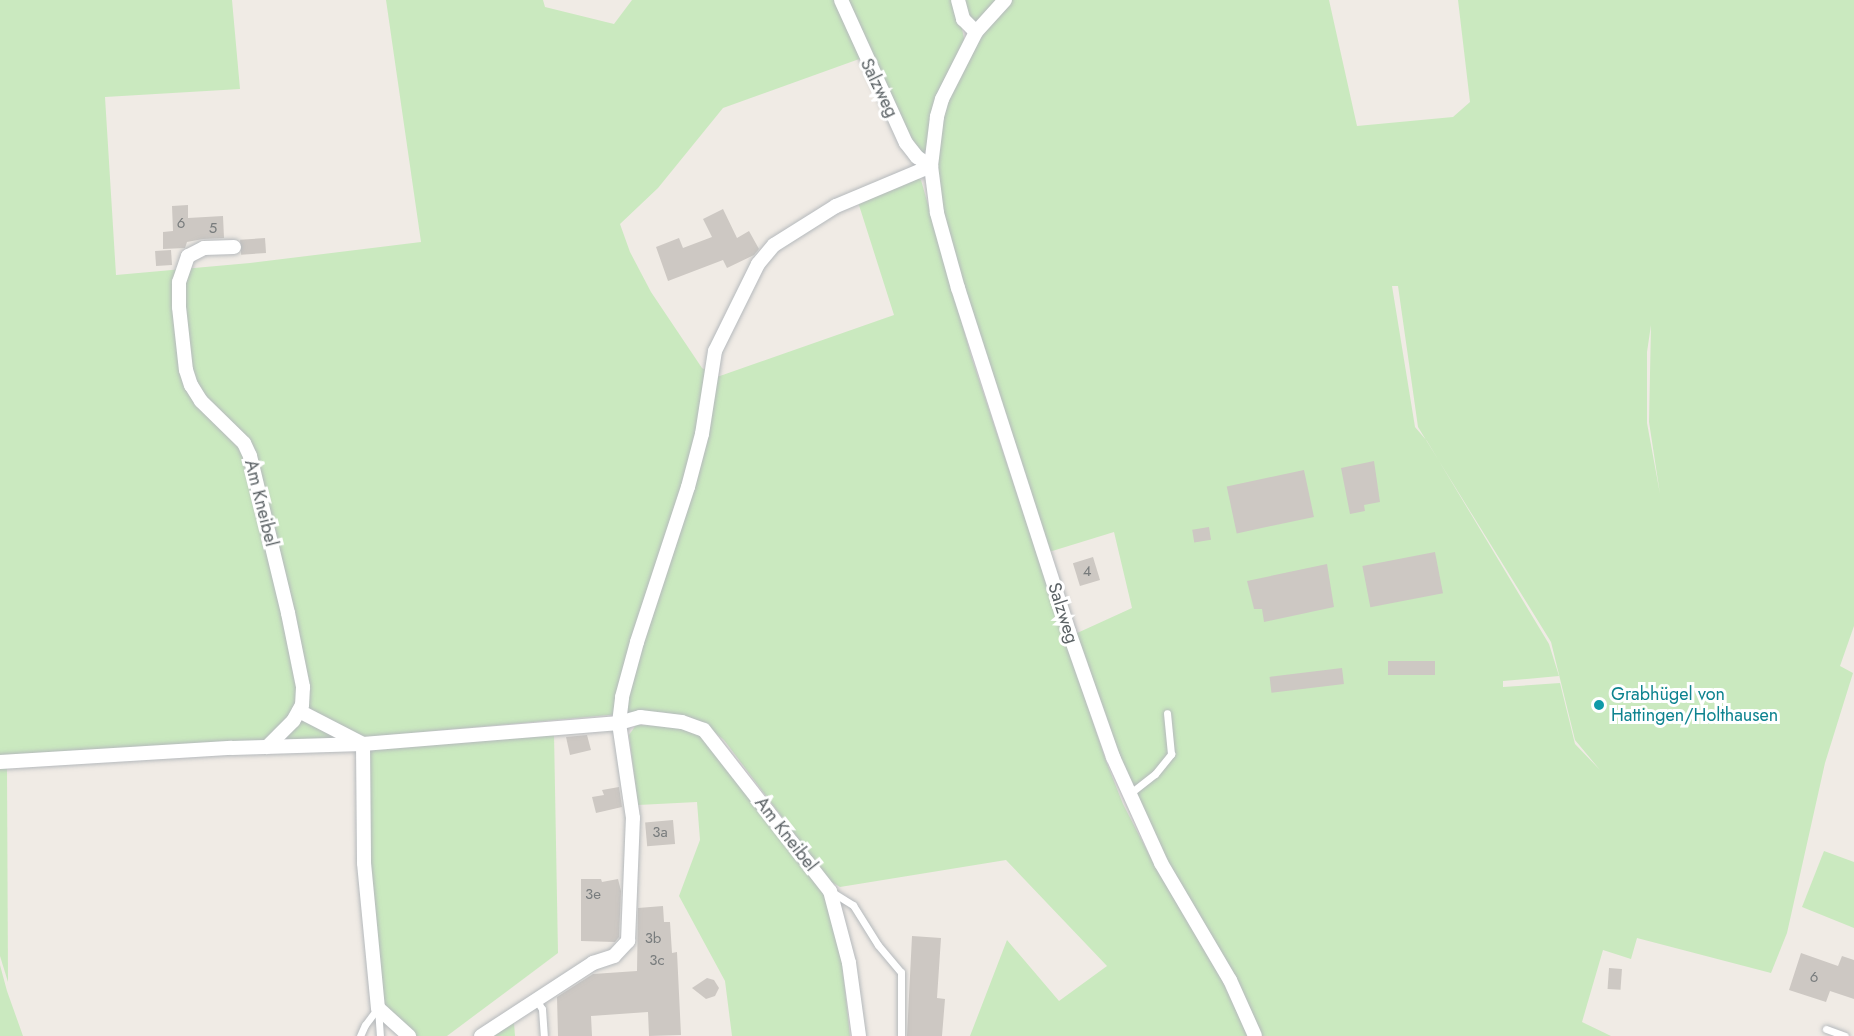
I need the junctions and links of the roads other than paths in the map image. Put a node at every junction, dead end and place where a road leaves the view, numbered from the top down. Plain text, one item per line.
1 (841, 0) edge
2 (958, 0) edge
3 (1005, 0) edge
4 (976, 32) junction
5 (931, 166) junction
6 (234, 247) dead end
7 (299, 711) junction
8 (1167, 713) dead end
9 (619, 723) junction
10 (363, 744) junction
11 (267, 747) junction
12 (0, 762) edge
13 (1128, 795) junction
14 (830, 891) junction
15 (537, 1000) junction
16 (378, 1008) junction
17 (1826, 1029) dead end
18 (360, 1036) edge
19 (380, 1036) edge
20 (409, 1036) edge
21 (481, 1036) edge
22 (544, 1036) edge
23 (859, 1036) edge
24 (901, 1036) edge
25 (1255, 1036) edge
26 (1845, 1036) edge

1 - 5 street, Salzweg
2 - 4 street
3 - 4 street, Salzweg
4 - 5 street, Salzweg
5 - 9 street
5 - 13 street, Salzweg
6 - 7 street, Am Kneibel
7 - 10 street
7 - 11 street
8 - 13 lane
9 - 10 street, Am Kneibel
9 - 14 street, Am Kneibel
9 - 15 street
10 - 11 street, Am Kneibel
10 - 16 street
11 - 12 street, Am Kneibel
13 - 25 street, Salzweg
14 - 23 street, Am Kneibel
14 - 24 lane
15 - 21 street
15 - 22 lane
16 - 18 lane
16 - 19 lane
16 - 20 street
17 - 26 lane

